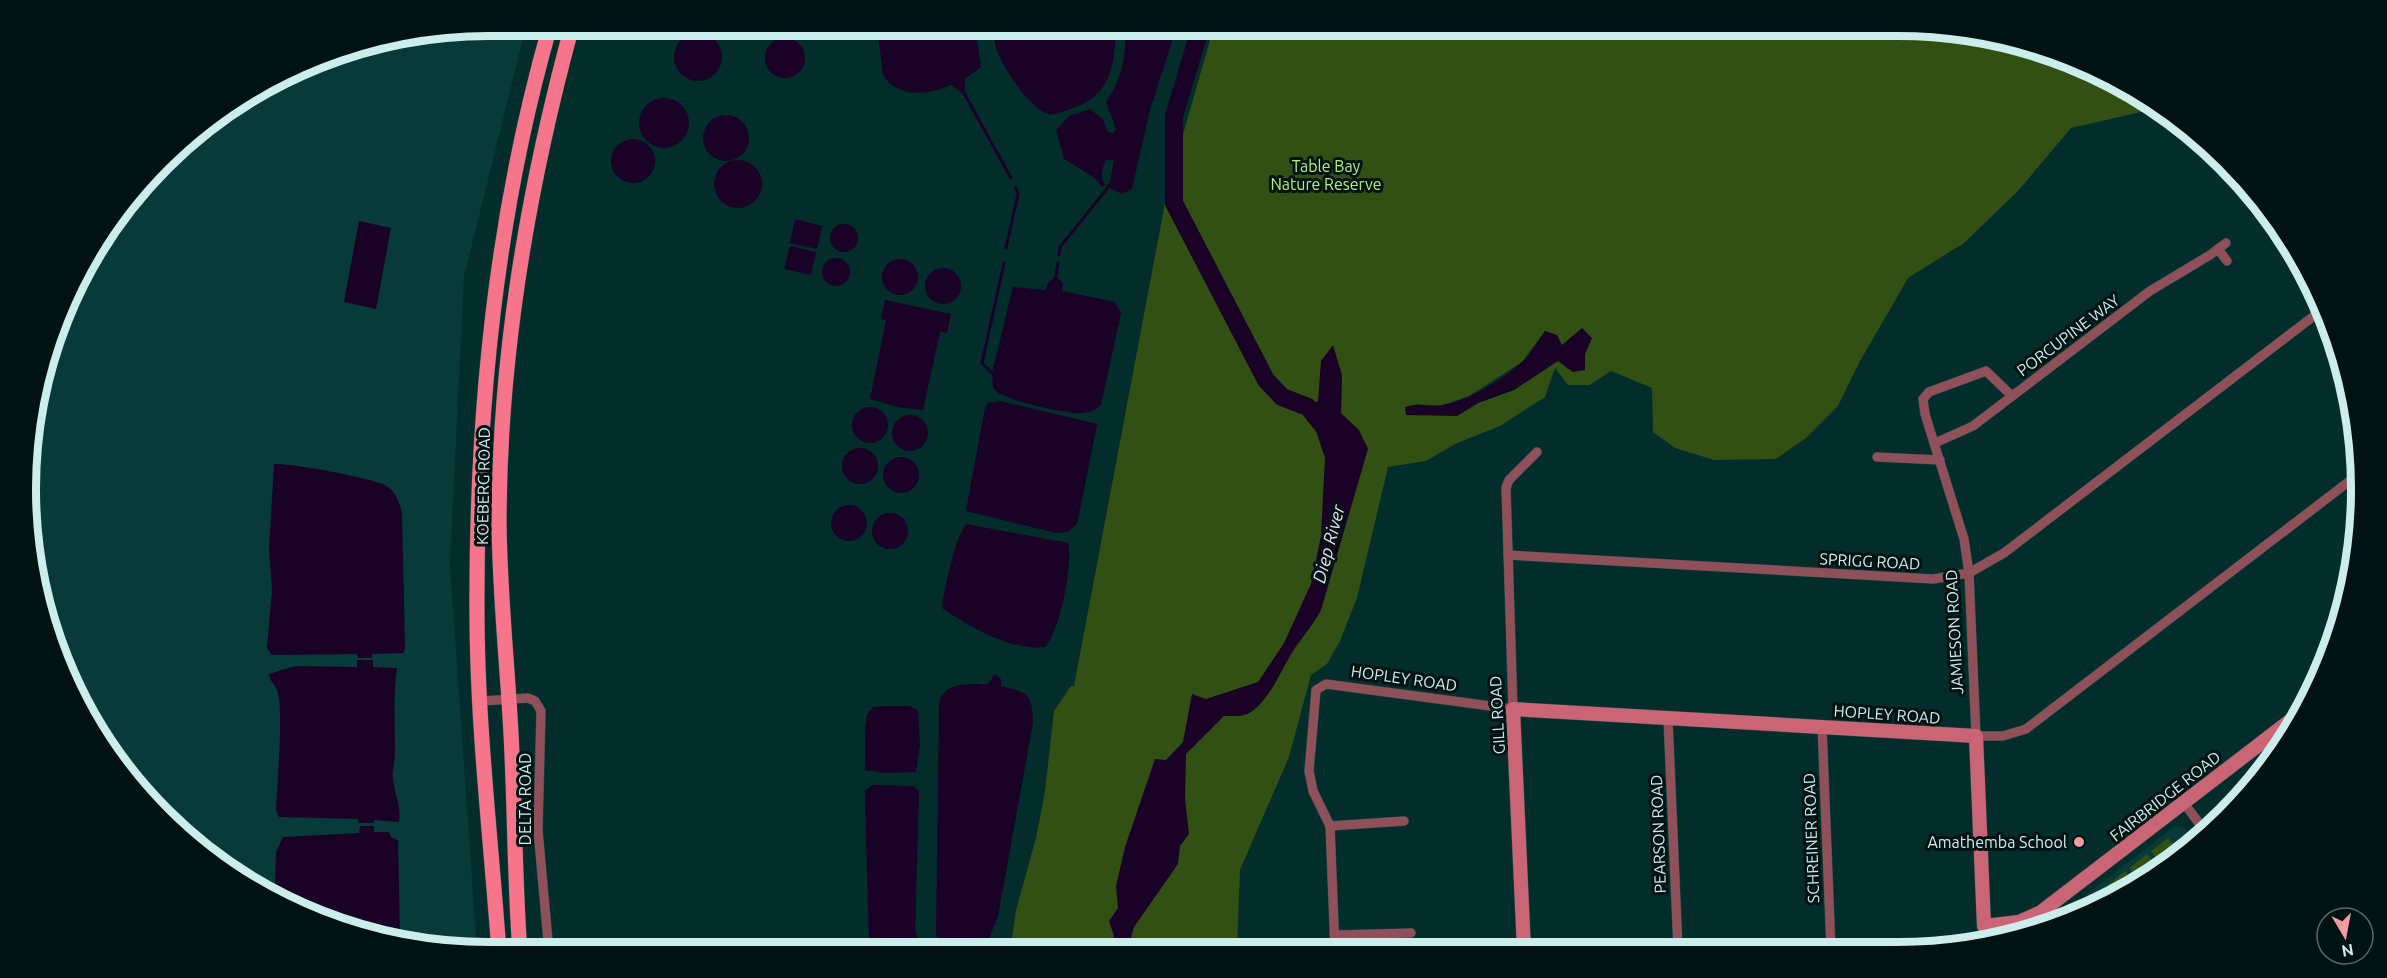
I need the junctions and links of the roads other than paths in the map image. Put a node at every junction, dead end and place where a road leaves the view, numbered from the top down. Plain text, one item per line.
1 (548, 36) edge
2 (570, 36) edge
3 (2227, 261) dead end
4 (2316, 314) edge
5 (2012, 396) junction
6 (1934, 439) junction
7 (1537, 452) dead end
8 (1877, 457) dead end
9 (1940, 460) junction
10 (2351, 480) edge
11 (1508, 555) junction
12 (1968, 573) junction
13 (508, 699) junction
14 (481, 701) junction
15 (1513, 709) junction
16 (1668, 718) junction
17 (1822, 726) junction
18 (2284, 727) edge
19 (1976, 736) junction
20 (2184, 803) junction
21 (1404, 821) dead end
22 (1330, 826) junction
23 (2201, 826) edge
24 (1411, 933) dead end
25 (1988, 933) edge
26 (1984, 934) edge
27 (1334, 935) junction
28 (498, 942) edge
29 (519, 942) edge
30 (548, 942) edge
31 (1334, 942) edge
32 (1524, 942) edge
33 (1678, 942) edge
34 (1831, 942) edge

1 - 14 main road, KOEBERG ROAD
2 - 13 main road, KOEBERG ROAD
3 - 5 street, PORCUPINE WAY
4 - 12 street, SPRIGG ROAD
5 - 6 street, PORCUPINE WAY
5 - 6 street, JAMIESON ROAD
6 - 9 street, JAMIESON ROAD
7 - 11 street, GILL ROAD
8 - 9 street
9 - 12 street, JAMIESON ROAD
10 - 19 street, HOPLEY ROAD
11 - 12 street, SPRIGG ROAD
11 - 15 street, GILL ROAD
12 - 19 street, JAMIESON ROAD
13 - 14 street, DELTA ROAD
13 - 29 main road, KOEBERG ROAD
13 - 30 street, DELTA ROAD
14 - 28 main road, KOEBERG ROAD
15 - 16 street, HOPLEY ROAD
15 - 22 street, HOPLEY ROAD
15 - 32 street, GILL ROAD
16 - 17 street, HOPLEY ROAD
16 - 33 street, PEARSON ROAD
17 - 19 street, HOPLEY ROAD
17 - 34 street, SCHREINER ROAD
18 - 20 street, FAIRBRIDGE ROAD
19 - 26 street, JAMIESON ROAD
20 - 23 street
20 - 25 street, FAIRBRIDGE ROAD
21 - 22 street
22 - 27 street
24 - 27 street
27 - 31 street

